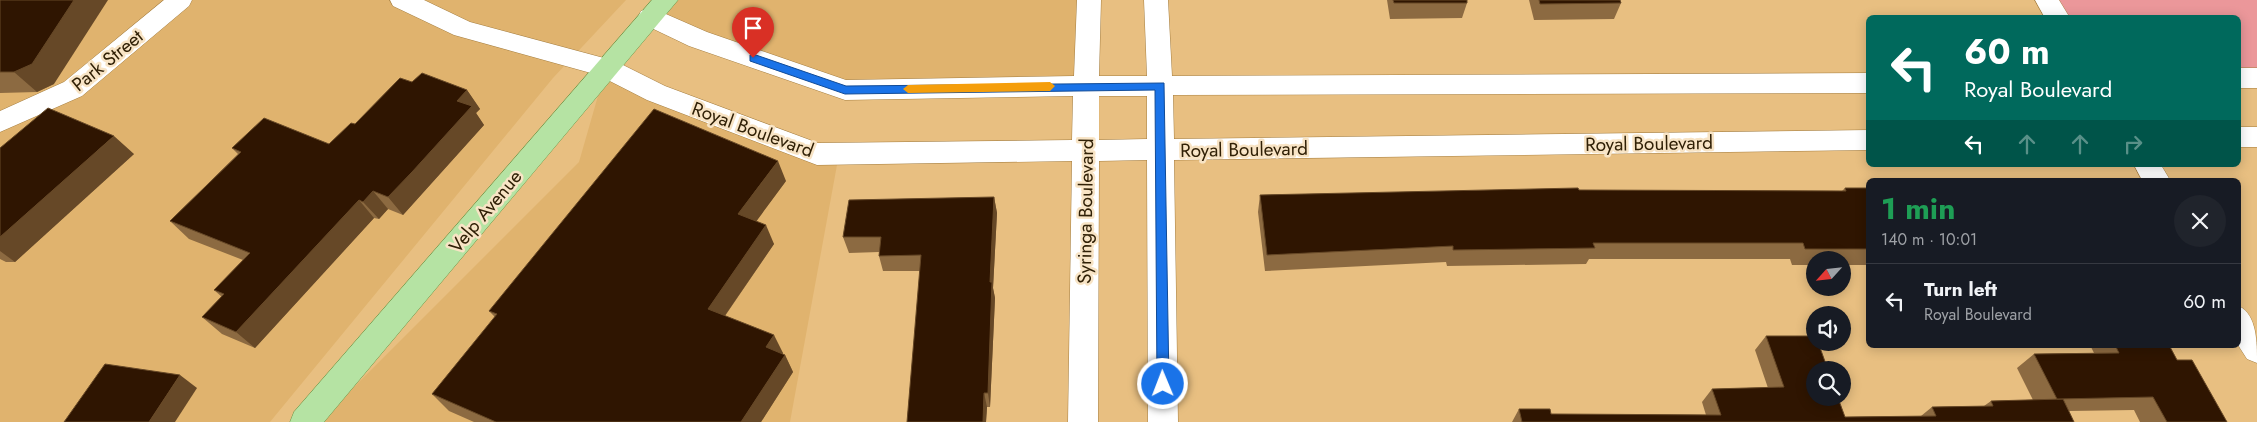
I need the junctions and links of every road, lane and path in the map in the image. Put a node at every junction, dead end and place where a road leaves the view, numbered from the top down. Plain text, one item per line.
1 (180, 0) edge
2 (402, 0) edge
3 (1089, 0) edge
4 (1156, 0) edge
5 (2047, 0) edge
6 (658, 9) edge
7 (2056, 15) edge
8 (606, 68) junction
9 (2241, 78) edge
10 (2257, 78) edge
11 (1866, 83) edge
12 (1086, 86) junction
13 (1160, 86) junction
14 (0, 122) edge
15 (2257, 136) edge
16 (2241, 137) edge
17 (1866, 140) edge
18 (1086, 150) junction
19 (1161, 150) junction
20 (2148, 167) edge
21 (2155, 178) edge
22 (2241, 322) edge
23 (2257, 350) edge
24 (305, 422) edge
25 (1083, 422) edge
26 (1164, 422) edge

1 - 14 street, Park Street
2 - 8 street, Royal Boulevard
3 - 12 street, Syringa Boulevard
4 - 13 street
5 - 7 street
6 - 8 main road, Velp Avenue
6 - 12 street
8 - 18 street, Royal Boulevard
8 - 24 main road, Velp Avenue
9 - 10 street
11 - 13 street
12 - 13 street
12 - 18 street, Syringa Boulevard
13 - 19 street
15 - 16 street
17 - 19 street, Royal Boulevard
18 - 19 street, Royal Boulevard
18 - 25 street, Syringa Boulevard
19 - 26 street
20 - 21 street
22 - 23 street

